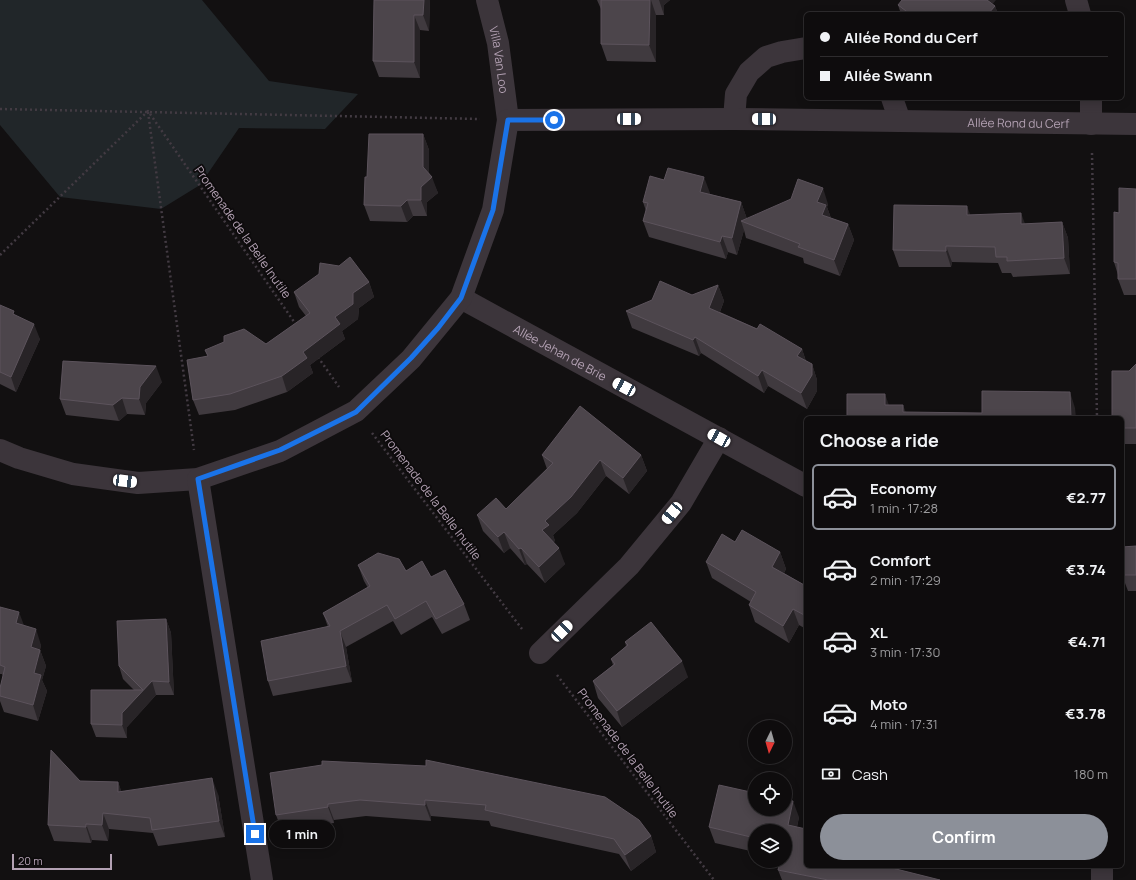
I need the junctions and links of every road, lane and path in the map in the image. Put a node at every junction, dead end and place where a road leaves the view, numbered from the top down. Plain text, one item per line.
1 (487, 0) edge
2 (1076, 0) edge
3 (1079, 12) edge
4 (804, 48) edge
5 (893, 100) edge
6 (1091, 100) edge
7 (0, 109) edge
8 (148, 111) junction
9 (734, 119) junction
10 (508, 120) junction
11 (900, 121) junction
12 (1091, 124) junction
13 (1136, 124) edge
14 (0, 255) edge
15 (461, 298) junction
16 (298, 328) edge
17 (315, 353) edge
18 (356, 412) junction
19 (1097, 416) edge
20 (719, 438) junction
21 (0, 450) edge
22 (198, 479) junction
23 (804, 485) edge
24 (540, 653) junction
25 (1102, 868) edge
26 (262, 880) edge
27 (714, 880) edge
28 (1102, 880) edge

1 - 10 street, Villa Van Loo
2 - 3 street
4 - 9 street
5 - 11 street
6 - 12 street
7 - 8 path
8 - 10 path
8 - 14 path
8 - 16 path, Promenade de la Belle Inutile
8 - 22 path
9 - 10 street, Allée Rond du Cerf
9 - 11 street, Allée Rond du Cerf
10 - 15 street
11 - 12 street, Allée Rond du Cerf
12 - 13 street, Allée Rond du Cerf
12 - 19 path
15 - 18 street
15 - 20 street, Allée Jehan de Brie
17 - 18 path, Promenade de la Belle Inutile
18 - 22 street
18 - 24 path, Promenade de la Belle Inutile
20 - 23 street, Allée Jehan de Brie
20 - 24 street
21 - 22 street
22 - 26 street
24 - 27 path, Promenade de la Belle Inutile
25 - 28 street

